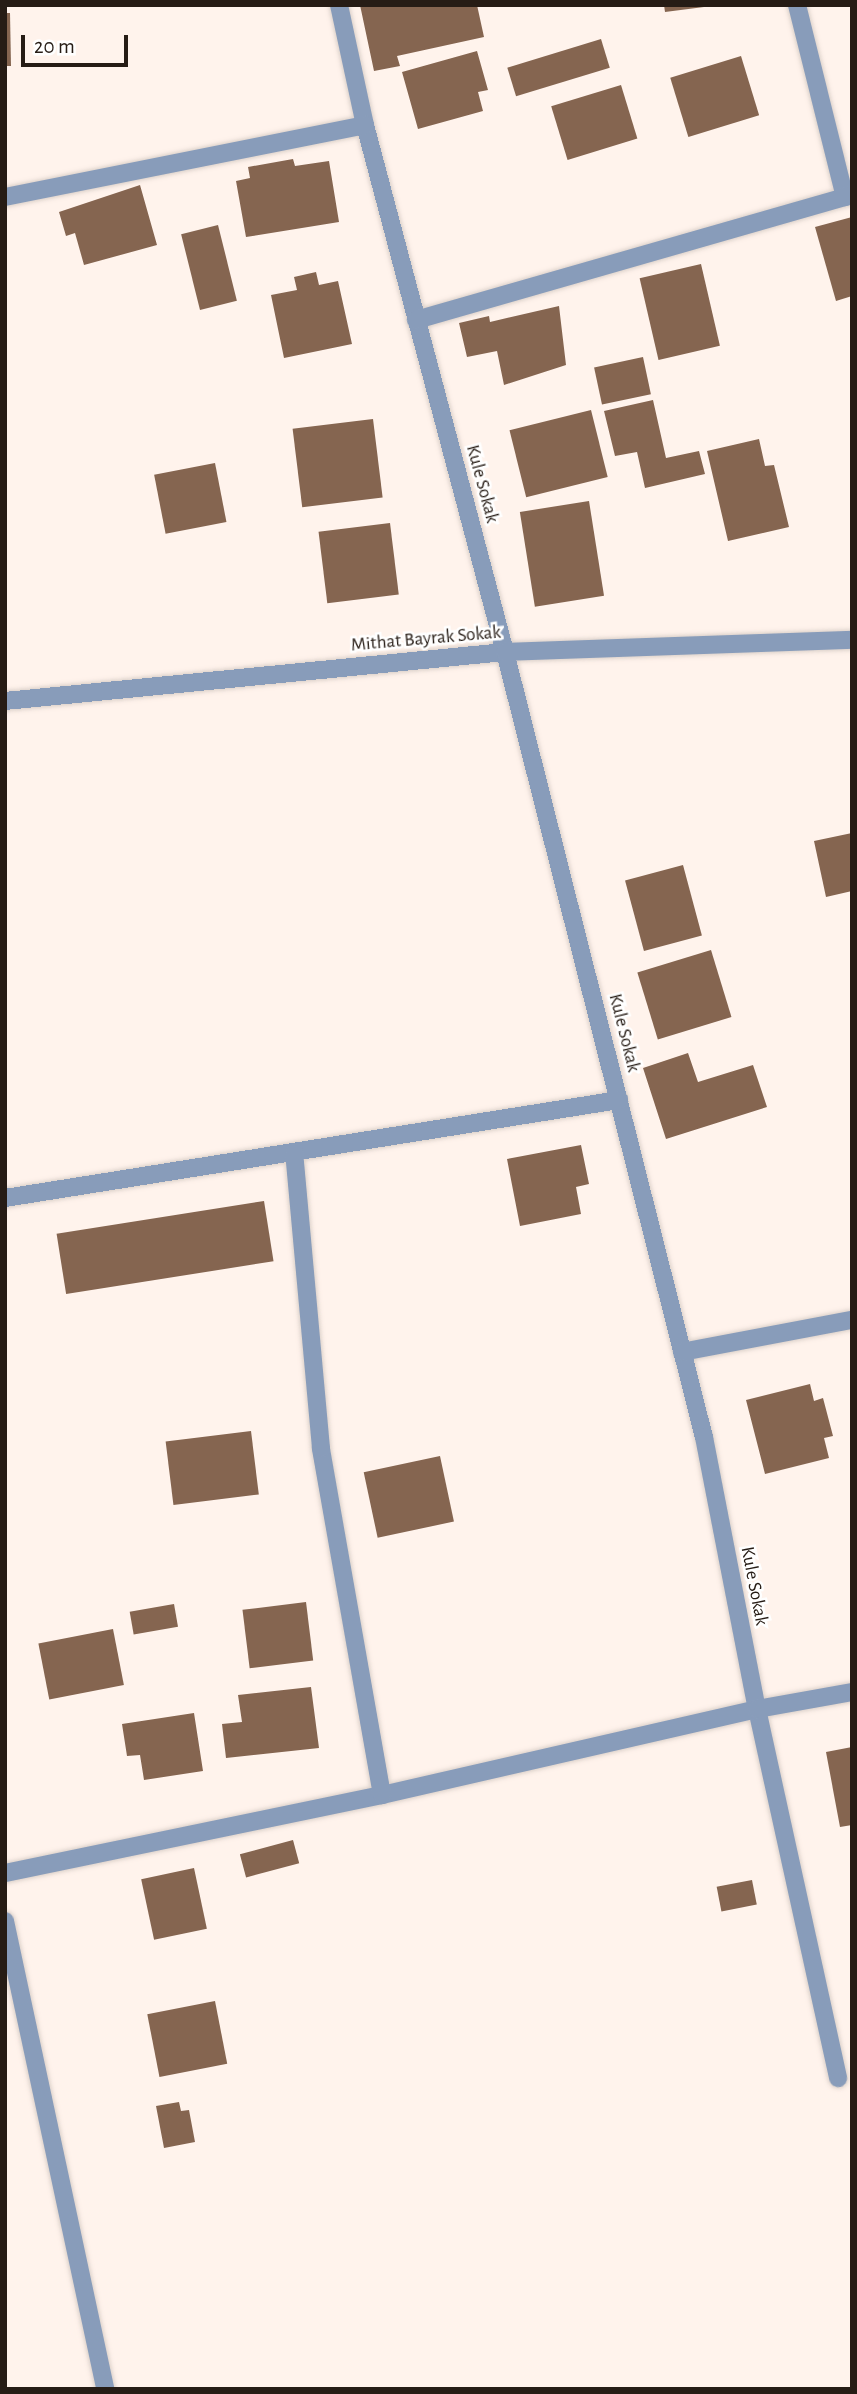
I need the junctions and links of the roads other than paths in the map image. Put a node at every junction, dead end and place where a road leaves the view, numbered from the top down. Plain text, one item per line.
1 (339, 5) edge
2 (797, 5) edge
3 (365, 125) junction
4 (848, 196) edge
5 (5, 197) edge
6 (416, 320) junction
7 (852, 640) edge
8 (505, 652) junction
9 (5, 701) edge
10 (619, 1100) junction
11 (294, 1152) junction
12 (5, 1198) edge
13 (852, 1320) edge
14 (682, 1352) junction
15 (852, 1692) edge
16 (757, 1709) junction
17 (382, 1795) junction
18 (5, 1873) edge
19 (6, 1932) edge
20 (838, 2078) dead end
21 (105, 2389) edge

1 - 3 street, Kule Sokak
2 - 4 street
3 - 5 street
3 - 6 street, Kule Sokak
4 - 6 street
6 - 8 street, Kule Sokak
7 - 8 street, Mithat Bayrak Sokak
8 - 9 street, Mithat Bayrak Sokak
8 - 10 street, Kule Sokak
10 - 11 street
10 - 14 street, Kule Sokak
11 - 12 street
11 - 17 street
13 - 14 street
14 - 16 street, Kule Sokak
15 - 16 street
16 - 17 street
16 - 20 street, Kule Sokak
17 - 18 street
19 - 21 street

